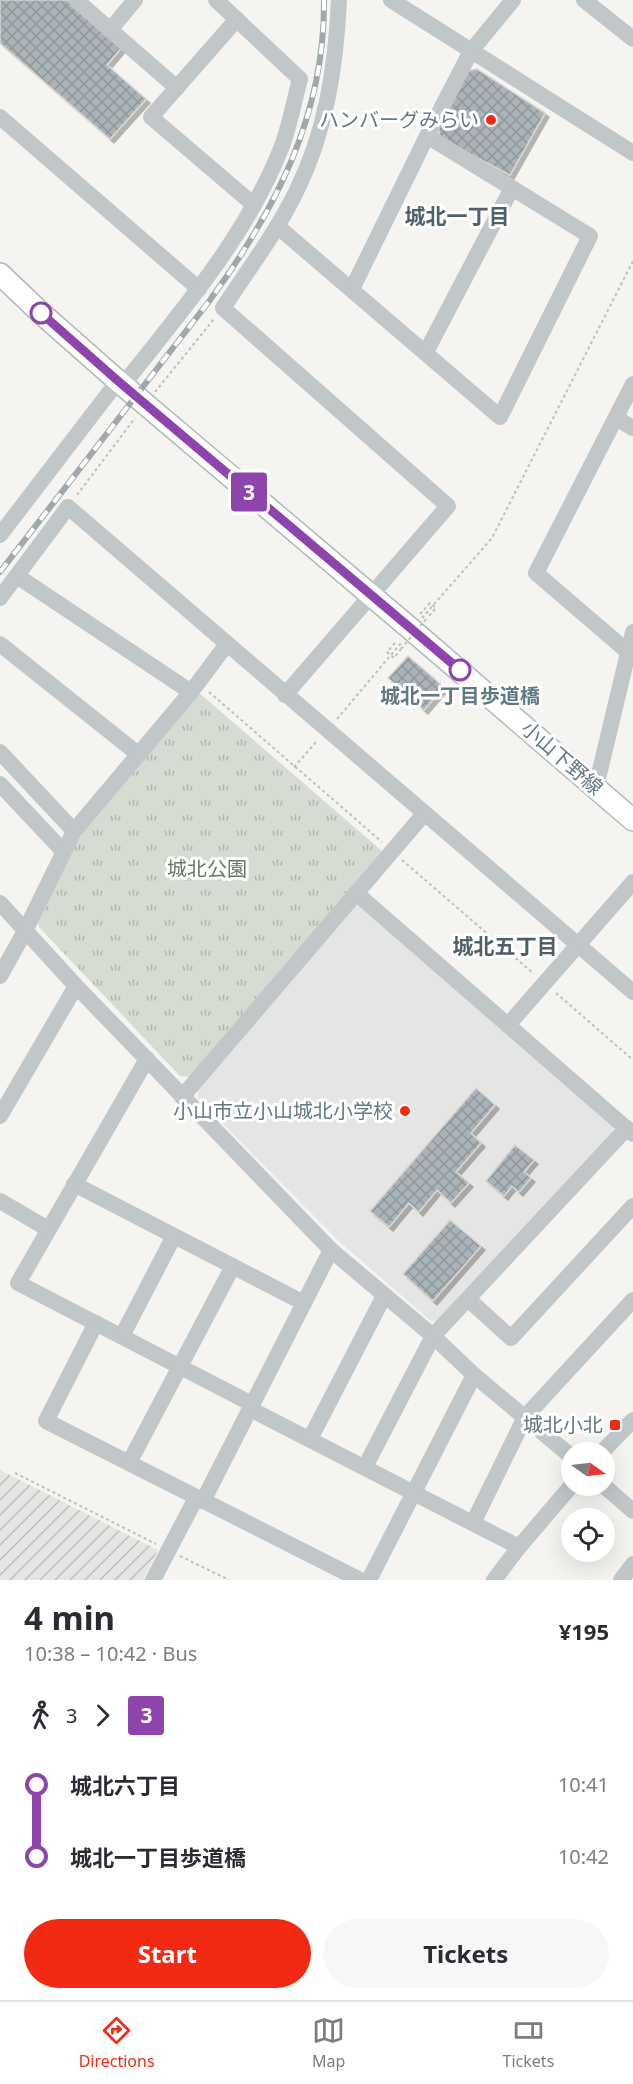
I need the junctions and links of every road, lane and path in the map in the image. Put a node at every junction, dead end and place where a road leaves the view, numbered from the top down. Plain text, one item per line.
1 (76, 0) edge
2 (135, 0) edge
3 (216, 0) edge
4 (339, 0) edge
5 (391, 0) edge
6 (513, 0) edge
7 (588, 1) edge
8 (237, 19) junction
9 (110, 30) junction
10 (633, 39) edge
11 (471, 51) junction
12 (177, 88) junction
13 (0, 117) edge
14 (427, 136) junction
15 (633, 153) edge
16 (512, 188) junction
17 (255, 205) junction
18 (277, 226) junction
19 (633, 261) edge
20 (1, 277) edge
21 (352, 289) junction
22 (199, 290) junction
23 (426, 352) junction
24 (118, 381) junction
25 (633, 384) edge
26 (616, 418) junction
27 (633, 428) edge
28 (0, 535) edge
29 (17, 576) junction
30 (372, 596) junction
31 (0, 598) edge
32 (420, 621) junction
33 (633, 632) edge
34 (395, 643) dead end
35 (0, 644) edge
36 (227, 644) junction
37 (628, 652) junction
38 (194, 687) junction
39 (285, 695) junction
40 (327, 730) junction
41 (0, 752) edge
42 (138, 754) junction
43 (294, 767) junction
44 (0, 784) edge
45 (596, 787) junction
46 (424, 814) junction
47 (633, 820) edge
48 (74, 831) junction
49 (63, 851) junction
50 (392, 851) junction
51 (633, 882) edge
52 (356, 893) junction
53 (0, 903) edge
54 (26, 931) junction
55 (578, 945) junction
56 (0, 976) edge
57 (544, 983) junction
58 (76, 986) junction
59 (633, 993) edge
60 (508, 1025) junction
61 (147, 1059) junction
62 (633, 1060) edge
63 (182, 1096) junction
64 (0, 1116) edge
65 (630, 1131) edge
66 (74, 1184) junction
67 (0, 1201) edge
68 (633, 1206) edge
69 (48, 1229) junction
70 (174, 1236) junction
71 (331, 1250) junction
72 (232, 1266) junction
73 (384, 1296) junction
74 (468, 1299) junction
75 (633, 1300) edge
76 (304, 1303) junction
77 (96, 1323) junction
78 (122, 1336) junction
79 (433, 1336) junction
80 (180, 1367) junction
81 (474, 1375) junction
82 (251, 1406) junction
83 (525, 1417) junction
84 (633, 1420) edge
85 (310, 1439) junction
86 (612, 1442) edge
87 (561, 1448) edge
88 (129, 1463) junction
89 (365, 1467) junction
90 (15, 1473) dead end
91 (414, 1493) junction
92 (615, 1495) edge
93 (563, 1496) edge
94 (200, 1499) junction
95 (633, 1511) edge
96 (473, 1523) junction
97 (519, 1547) junction
98 (169, 1550) junction
99 (633, 1564) edge
100 (153, 1580) edge
101 (229, 1580) edge
102 (360, 1580) edge
103 (369, 1580) edge
104 (494, 1580) edge
105 (621, 1580) edge

1 - 9 street
2 - 9 street
3 - 8 street
4 - 18 street
5 - 11 street
6 - 11 street
7 - 10 street
8 - 12 street
8 - 17 street
9 - 12 street
11 - 14 street
11 - 15 street
12 - 17 street
13 - 22 street
14 - 16 street
14 - 21 street
16 - 23 street
16 - 23 street
17 - 22 street
18 - 21 street
18 - 30 street
19 - 32 path
20 - 24 main road, 小山下野線
21 - 23 street
22 - 24 street
24 - 28 street
24 - 30 main road, 小山下野線
25 - 26 street
26 - 27 street
26 - 37 street
29 - 31 street
29 - 36 street
29 - 38 street
30 - 32 main road, 小山下野線
30 - 39 street
32 - 34 path, bridge
32 - 40 path
32 - 45 main road, 小山下野線
33 - 37 street
35 - 42 street
36 - 38 street
36 - 39 street
37 - 45 street
38 - 42 street
38 - 43 path
39 - 40 street
40 - 43 path
40 - 46 street
41 - 48 street
42 - 48 street
43 - 50 path
44 - 49 street
45 - 47 main road, 小山下野線
46 - 50 street
46 - 55 street
48 - 49 street
49 - 54 street
50 - 52 street
50 - 57 path
51 - 55 street
52 - 60 street
52 - 63 street
53 - 54 street
54 - 56 street
54 - 58 street
55 - 57 street
55 - 59 street
57 - 60 street
57 - 62 path
58 - 61 street
58 - 64 street
60 - 65 street
61 - 63 street
61 - 66 street
63 - 71 street
65 - 74 street
66 - 69 street
66 - 70 street
67 - 69 street
68 - 74 street
69 - 77 street
70 - 72 street
70 - 78 street
71 - 73 street
71 - 76 street
72 - 76 street
72 - 80 street
73 - 79 street
73 - 85 street
74 - 79 street
75 - 83 street
76 - 82 street
77 - 78 street
77 - 88 street
78 - 80 street
79 - 81 street
79 - 89 street
80 - 82 street
80 - 88 street
81 - 83 street
81 - 91 street
82 - 85 street
82 - 94 street
83 - 87 street
83 - 96 street
84 - 86 street
85 - 89 street
88 - 94 street
89 - 91 street
90 - 98 path
91 - 96 street
91 - 103 street
92 - 95 street
93 - 97 street
94 - 98 street
94 - 102 street
96 - 97 street
97 - 104 street
98 - 100 street
98 - 101 path
99 - 105 street

